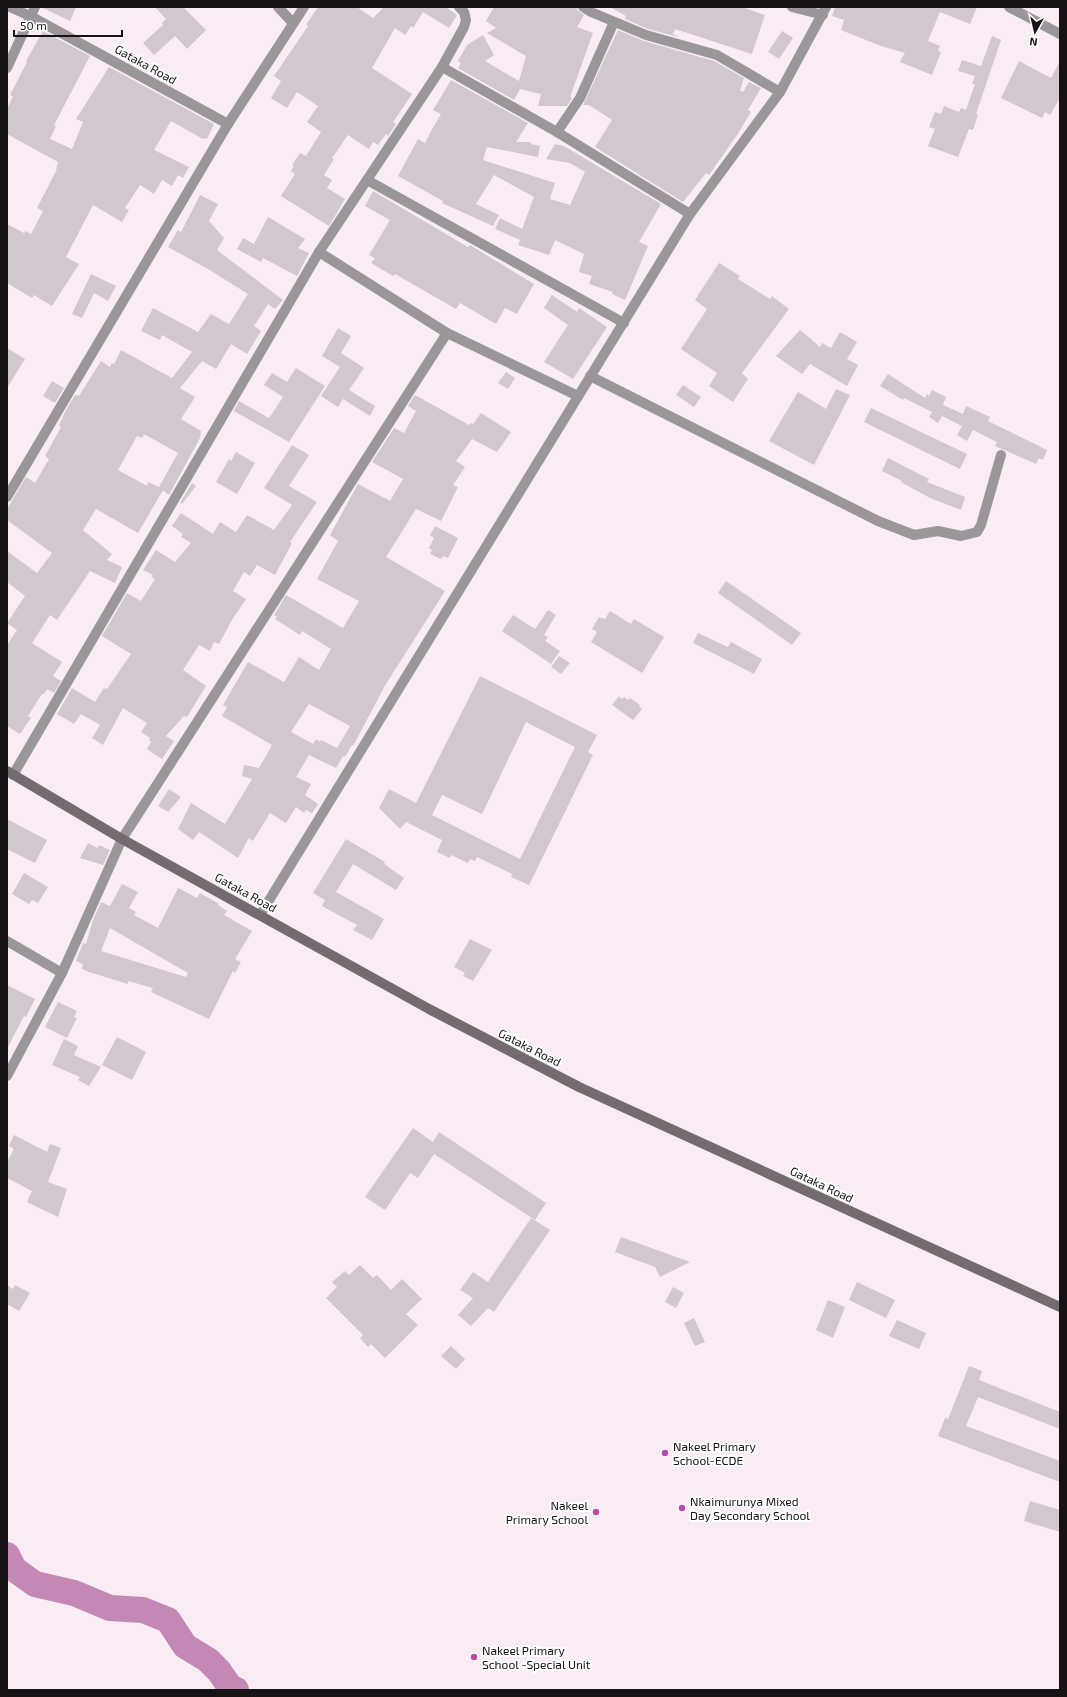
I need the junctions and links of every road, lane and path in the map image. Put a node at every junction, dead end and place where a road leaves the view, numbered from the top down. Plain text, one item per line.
1 (10, 7) edge
2 (278, 7) edge
3 (304, 7) edge
4 (459, 7) edge
5 (583, 7) edge
6 (792, 7) edge
7 (1009, 7) edge
8 (824, 11) edge
9 (33, 12) edge
10 (614, 22) junction
11 (293, 23) junction
12 (1060, 34) edge
13 (442, 67) junction
14 (7, 68) edge
15 (780, 92) junction
16 (228, 124) junction
17 (557, 132) junction
18 (367, 180) junction
19 (690, 214) junction
20 (319, 252) junction
21 (624, 323) junction
22 (447, 333) junction
23 (590, 376) junction
24 (578, 396) junction
25 (1001, 455) dead end
26 (7, 497) edge
27 (10, 773) edge
28 (122, 839) junction
29 (260, 915) junction
30 (7, 941) edge
31 (62, 973) junction
32 (7, 1076) edge
33 (1060, 1307) edge

1 - 9 street, Gataka Road
2 - 11 street
3 - 11 street
4 - 13 street
5 - 10 street
6 - 8 street
7 - 12 street
8 - 15 street
9 - 14 street
9 - 16 street, Gataka Road
10 - 15 street
10 - 17 street
11 - 16 street
13 - 17 street
13 - 18 street
15 - 19 street
16 - 26 street
17 - 19 street
18 - 20 street
18 - 21 street
19 - 21 street
20 - 22 street
20 - 27 street
21 - 23 street
22 - 24 street
22 - 28 street
23 - 24 street
23 - 25 street
24 - 29 street
27 - 28 street, Gataka Road
28 - 29 street, Gataka Road
28 - 31 street
29 - 33 street, Gataka Road
30 - 31 street
31 - 32 street

